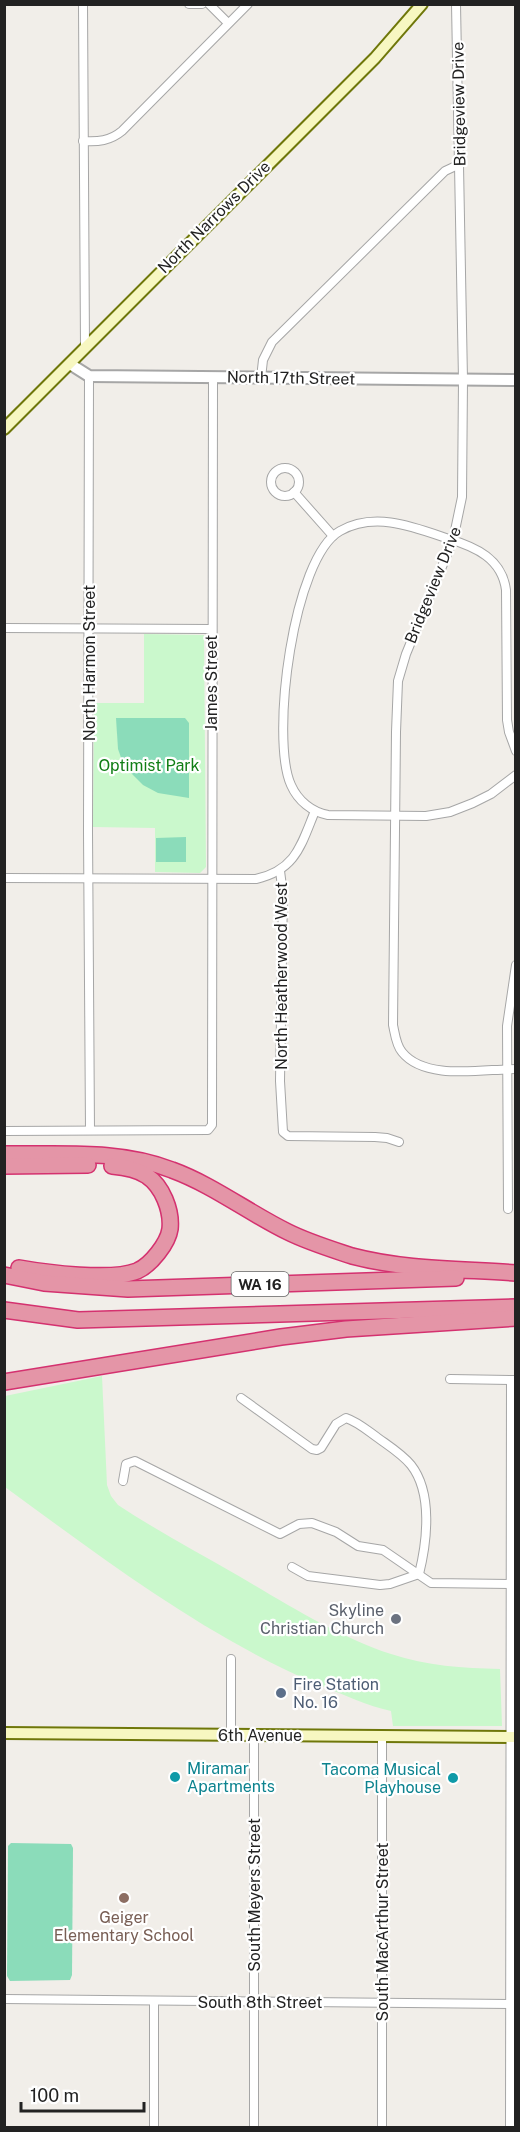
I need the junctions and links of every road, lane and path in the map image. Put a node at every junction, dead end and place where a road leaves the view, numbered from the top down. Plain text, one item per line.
1 (83, 4) edge
2 (189, 4) edge
3 (202, 4) edge
4 (209, 4) edge
5 (248, 4) edge
6 (422, 4) edge
7 (456, 4) edge
8 (228, 23) junction
9 (83, 141) junction
10 (460, 164) junction
11 (85, 347) junction
12 (70, 364) junction
13 (89, 376) junction
14 (213, 378) junction
15 (261, 378) junction
16 (463, 380) junction
17 (516, 380) edge
18 (4, 429) edge
19 (294, 492) dead end
20 (333, 536) junction
21 (453, 540) junction
22 (4, 628) edge
23 (89, 628) junction
24 (211, 628) junction
25 (516, 751) edge
26 (516, 775) edge
27 (315, 811) junction
28 (396, 814) junction
29 (280, 871) junction
30 (4, 878) edge
31 (89, 879) junction
32 (212, 880) junction
33 (516, 965) edge
34 (511, 1069) edge
35 (90, 1130) junction
36 (4, 1131) edge
37 (399, 1142) dead end
38 (4, 1154) edge
39 (4, 1166) edge
40 (511, 1175) edge
41 (508, 1209) dead end
42 (4, 1265) edge
43 (516, 1274) edge
44 (4, 1275) edge
45 (516, 1307) edge
46 (4, 1310) edge
47 (516, 1318) edge
48 (450, 1379) dead end
49 (513, 1380) edge
50 (4, 1382) edge
51 (241, 1398) dead end
52 (123, 1481) dead end
53 (292, 1567) dead end
54 (419, 1574) junction
55 (511, 1584) junction
56 (231, 1659) dead end
57 (4, 1733) edge
58 (231, 1735) junction
59 (254, 1735) junction
60 (382, 1736) junction
61 (513, 1737) edge
62 (4, 1999) edge
63 (154, 2001) junction
64 (254, 2002) junction
65 (382, 2003) junction
66 (513, 2004) edge
67 (154, 2127) edge
68 (254, 2127) edge
69 (382, 2127) edge
70 (510, 2127) edge

1 - 9 street
2 - 3 street
4 - 8 street
5 - 8 street
6 - 11 main road, North Narrows Drive
7 - 10 street, Bridgeview Drive
8 - 9 street
9 - 11 street
10 - 15 street
10 - 16 street, Bridgeview Drive
11 - 12 main road, North Narrows Drive
12 - 13 street
12 - 18 main road, North Narrows Drive
13 - 14 street, North 17th Street
13 - 23 street, North Harmon Street
14 - 15 street, North 17th Street
14 - 24 street, James Street
15 - 16 street, North 17th Street
16 - 17 street, North 17th Street
16 - 21 street, Bridgeview Drive
19 - 20 street
20 - 21 street
20 - 27 street
21 - 25 street
21 - 28 street, Bridgeview Drive
22 - 23 street
23 - 24 street
23 - 31 street, North Harmon Street
24 - 32 street, James Street
26 - 28 street
27 - 28 street
27 - 29 street, North Heatherwood West
28 - 34 street, Bridgeview Drive
29 - 32 street
29 - 37 street, North Heatherwood West
30 - 31 street
31 - 32 street
31 - 35 street, North Harmon Street
32 - 35 street, James Street
33 - 34 street
34 - 40 street
35 - 36 street
38 - 43 highway
39 - 42 highway
40 - 41 street
43 - 44 highway, WA 16
45 - 46 highway, WA 16
47 - 50 highway
48 - 49 street
49 - 55 street
51 - 54 street
52 - 54 street
53 - 54 street
54 - 55 street
55 - 61 street
56 - 58 street
57 - 58 main road, 6th Avenue
58 - 59 main road, 6th Avenue
59 - 60 main road, 6th Avenue
59 - 64 street, South Meyers Street
60 - 61 main road, 6th Avenue
60 - 65 street, South MacArthur Street
61 - 66 street
62 - 63 street, South 8th Street
63 - 64 street, South 8th Street
63 - 67 street
64 - 65 street, South 8th Street
64 - 68 street, South Meyers Street
65 - 66 street, South 8th Street
65 - 69 street, South MacArthur Street
66 - 70 street

